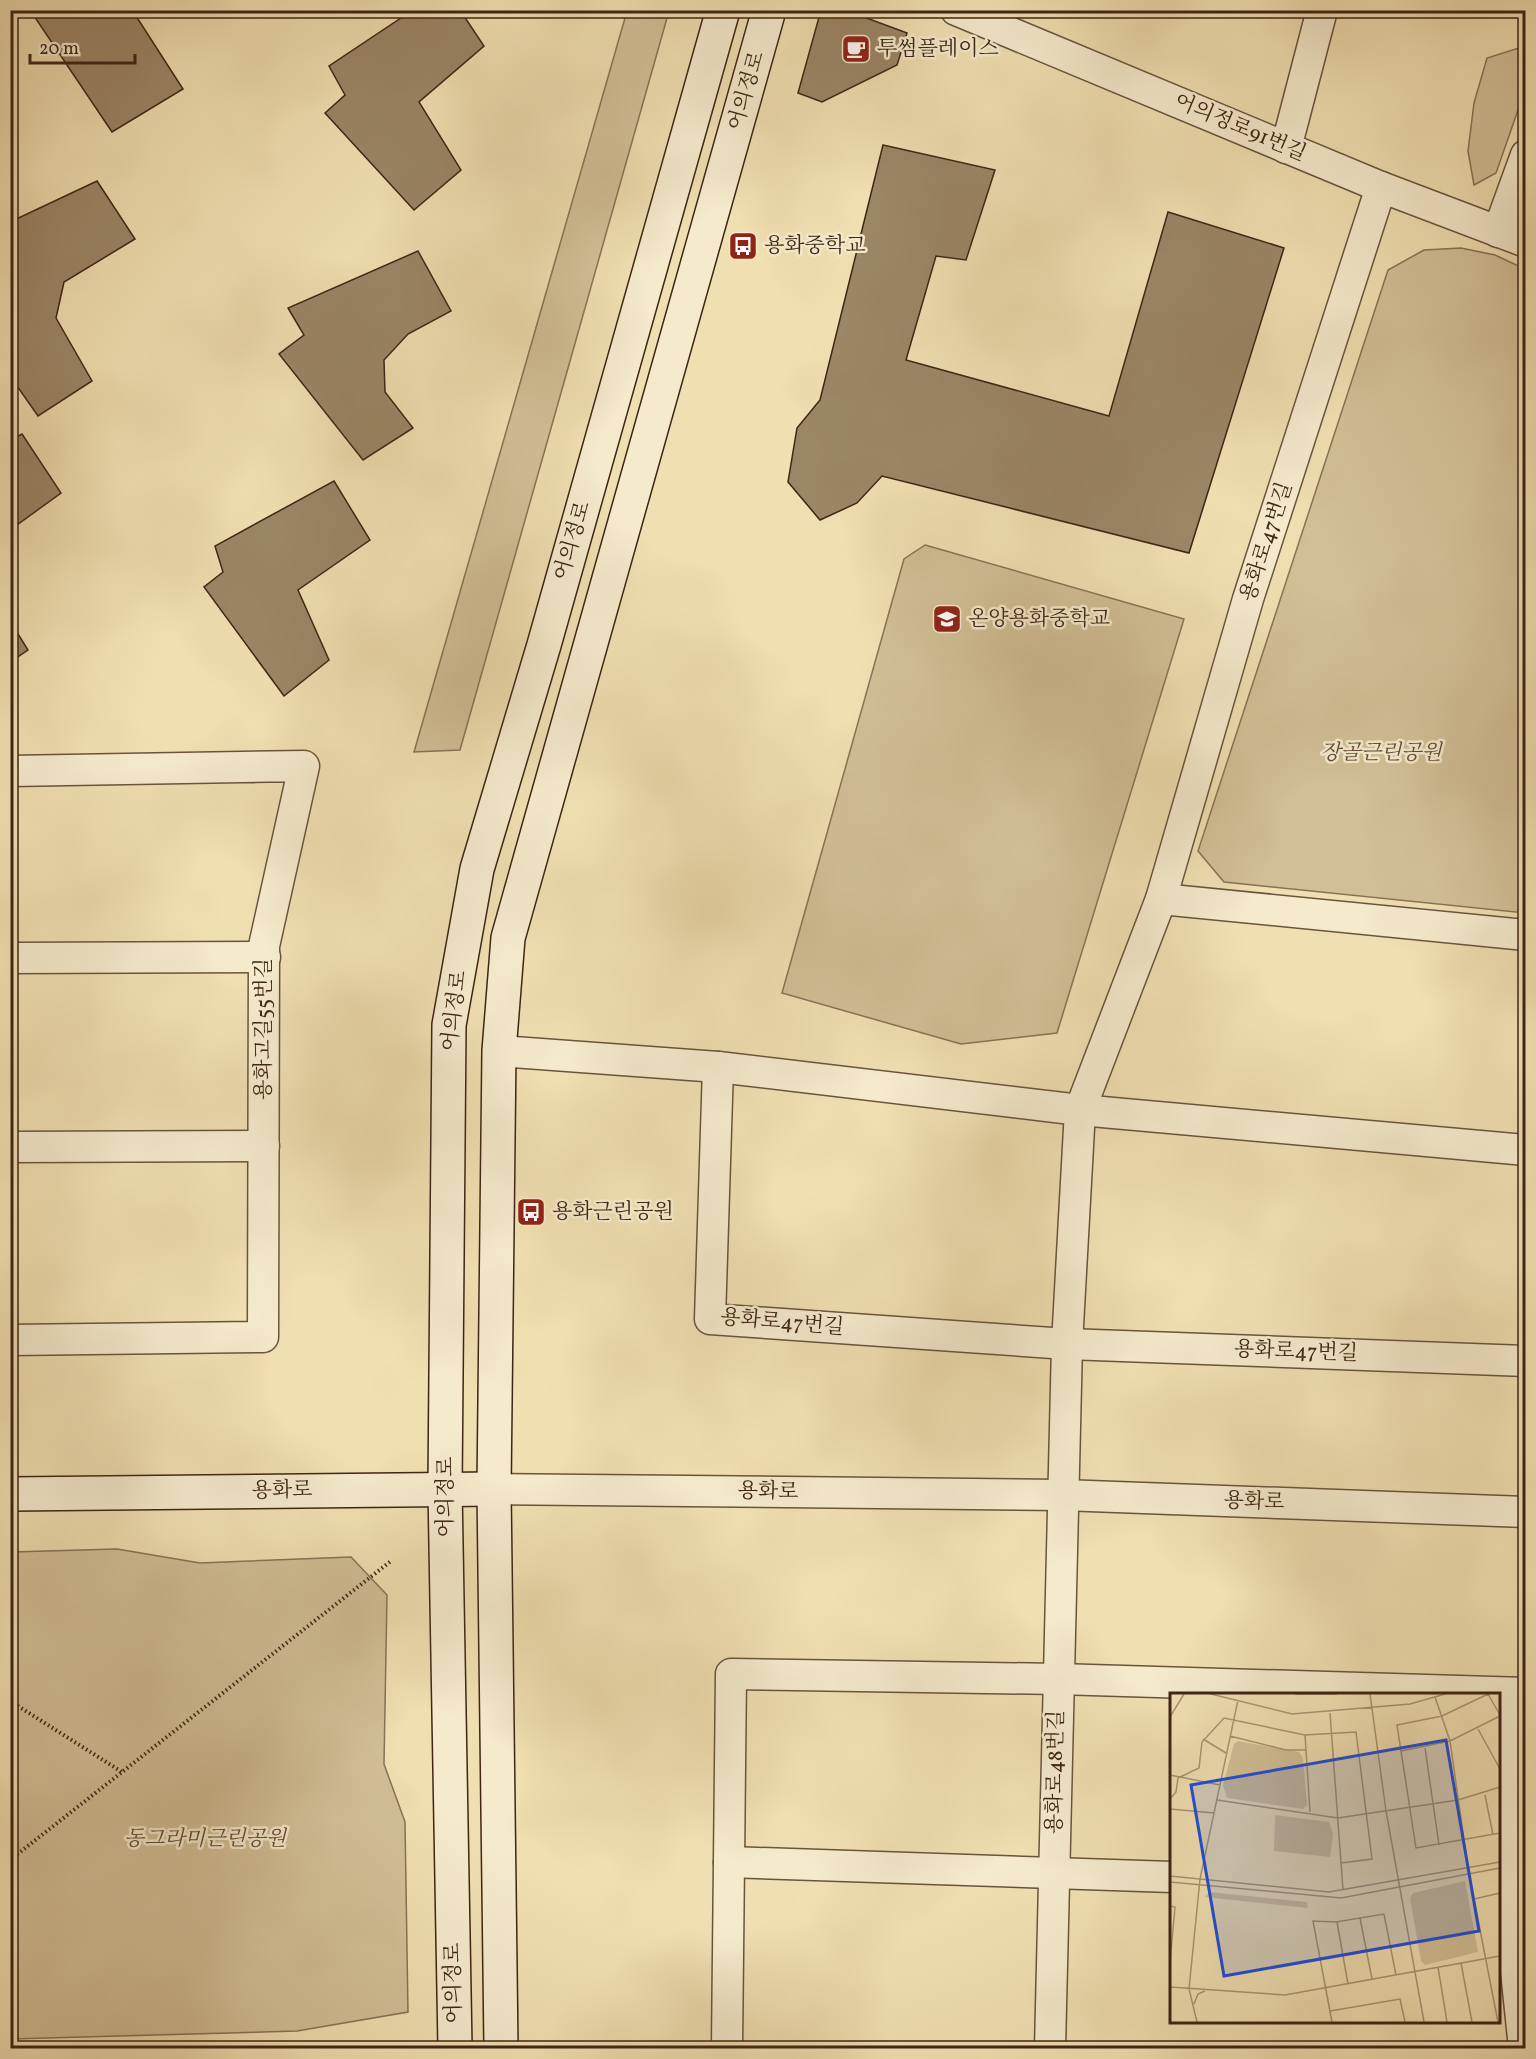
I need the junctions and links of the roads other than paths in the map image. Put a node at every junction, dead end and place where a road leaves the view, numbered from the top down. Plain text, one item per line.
1 (723, 10) edge
2 (769, 10) edge
3 (956, 10) edge
4 (1322, 10) edge
5 (1286, 148) junction
6 (1526, 155) edge
7 (1381, 187) junction
8 (1512, 237) edge
9 (10, 771) edge
10 (1161, 899) junction
11 (1526, 935) edge
12 (265, 957) junction
13 (10, 958) edge
14 (499, 1051) junction
15 (718, 1067) junction
16 (1080, 1110) junction
17 (264, 1146) junction
18 (10, 1148) edge
19 (1526, 1150) edge
20 (10, 1340) edge
21 (1067, 1344) junction
22 (1526, 1361) edge
23 (446, 1489) junction
24 (494, 1489) junction
25 (10, 1494) edge
26 (1062, 1495) junction
27 (1526, 1512) edge
28 (1058, 1679) junction
29 (1520, 1693) edge
30 (729, 1862) junction
31 (1054, 1874) junction
32 (1170, 1877) edge
33 (1503, 1885) edge
34 (455, 2049) edge
35 (501, 2049) edge
36 (726, 2049) edge
37 (1050, 2049) edge
38 (1524, 2049) edge

1 - 23 main road, 어의정로
2 - 14 main road, 어의정로
3 - 5 street, 어의정로91번길
4 - 5 street
5 - 7 street, 어의정로91번길
6 - 8 street
7 - 8 street, 어의정로91번길
7 - 10 street, 용화로47번길
9 - 12 street, 용화고길55번길
10 - 11 street
10 - 16 street, 용화로47번길
12 - 13 street
12 - 17 street, 용화고길55번길
14 - 15 street
14 - 24 main road, 어의정로
15 - 16 street
15 - 21 street, 용화로47번길
16 - 19 street
16 - 21 street, 용화로47번길
17 - 18 street
17 - 20 street, 용화고길55번길
21 - 22 street, 용화로47번길
21 - 26 street, 용화로47번길
23 - 24 main road, 용화로
23 - 25 main road, 용화로
23 - 34 main road, 어의정로
24 - 26 street, 용화로
24 - 35 main road, 어의정로
26 - 27 street, 용화로
26 - 28 street, 용화로48번길
28 - 29 street
28 - 30 street
28 - 31 street, 용화로48번길
29 - 33 street
30 - 31 street
30 - 36 street
31 - 32 street
31 - 37 street, 용화로48번길
33 - 38 street

